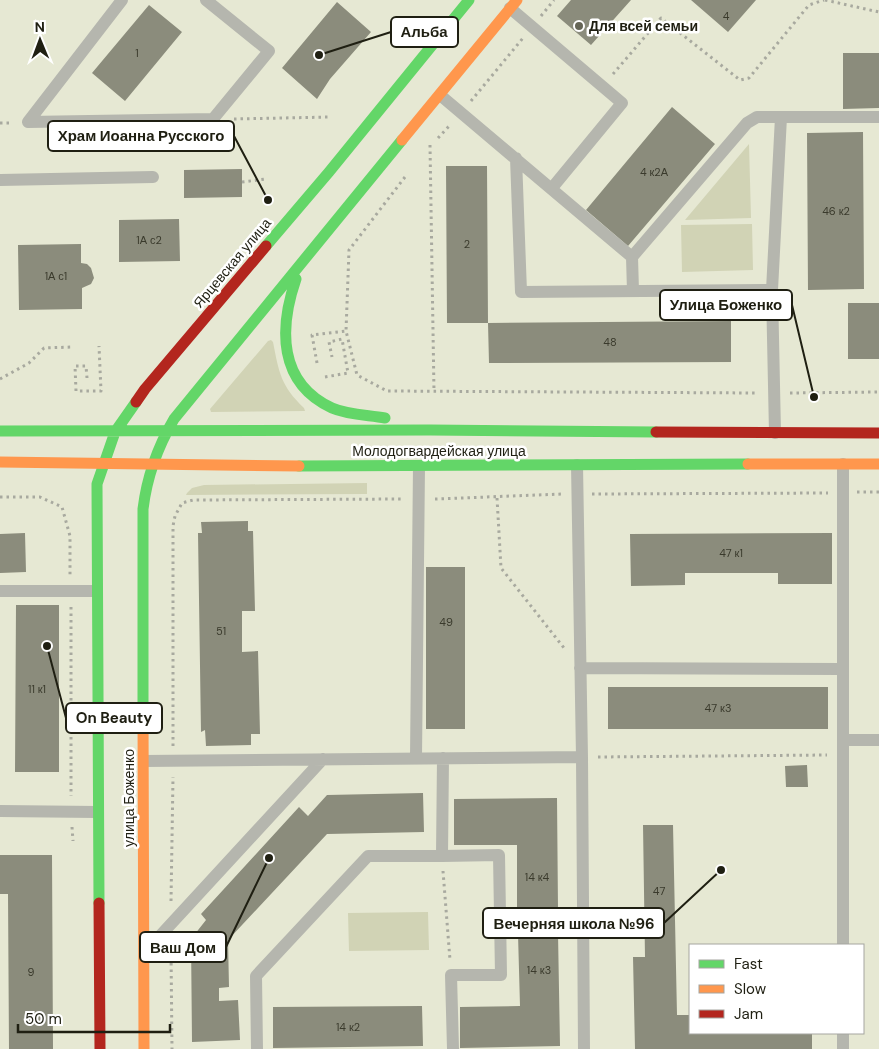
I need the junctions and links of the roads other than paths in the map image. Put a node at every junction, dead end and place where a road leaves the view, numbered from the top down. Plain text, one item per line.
1 (122, 0) edge
2 (206, 0) edge
3 (469, 0) edge
4 (514, 4) edge
5 (440, 95) junction
6 (781, 117) junction
7 (879, 117) edge
8 (516, 158) junction
9 (153, 177) dead end
10 (0, 180) edge
11 (552, 188) junction
12 (632, 257) junction
13 (302, 265) junction
14 (772, 290) junction
15 (632, 291) junction
16 (430, 430) junction
17 (0, 431) edge
18 (115, 432) junction
19 (166, 432) junction
20 (775, 433) junction
21 (879, 433) edge
22 (0, 462) edge
23 (104, 463) junction
24 (843, 464) junction
25 (879, 464) edge
26 (151, 465) junction
27 (577, 465) junction
28 (419, 466) junction
29 (95, 590) junction
30 (0, 591) edge
31 (580, 668) junction
32 (842, 669) junction
33 (843, 740) junction
34 (879, 740) edge
35 (582, 757) junction
36 (416, 758) junction
37 (443, 758) junction
38 (323, 759) junction
39 (144, 761) junction
40 (0, 811) edge
41 (97, 812) junction
42 (442, 856) junction
43 (843, 944) edge
44 (144, 953) junction
45 (842, 1034) edge
46 (100, 1049) edge
47 (144, 1049) edge
48 (257, 1049) edge
49 (453, 1049) edge
50 (584, 1049) edge
51 (842, 1049) edge

1 - 2 lane
3 - 18 main road, Ярцевская улица
4 - 5 main road
4 - 11 lane
5 - 8 lane
5 - 13 main road
6 - 7 lane
6 - 12 lane
6 - 14 lane
8 - 11 lane
8 - 15 lane
9 - 10 lane
11 - 12 lane
12 - 15 lane
13 - 16 main road
13 - 19 main road
14 - 15 lane
14 - 20 lane
16 - 19 main road, Молодогвардейская улица
16 - 20 main road, Молодогвардейская улица
17 - 18 main road, Молодогвардейская улица
18 - 19 main road, Молодогвардейская улица
18 - 23 main road
19 - 26 main road, улица Боженко
20 - 21 main road, Молодогвардейская улица
22 - 23 main road, Молодогвардейская улица
23 - 26 main road, Молодогвардейская улица
23 - 29 main road
24 - 25 main road, Молодогвардейская улица
24 - 27 main road, Молодогвардейская улица
24 - 32 lane
26 - 28 main road, Молодогвардейская улица
26 - 39 main road, улица Боженко
27 - 28 main road, Молодогвардейская улица
27 - 31 lane
28 - 36 lane
29 - 30 lane
29 - 41 main road
31 - 32 lane
31 - 35 lane
32 - 33 lane
33 - 34 lane
33 - 43 lane
35 - 37 lane
35 - 50 lane
36 - 37 lane
36 - 38 lane
37 - 42 lane
38 - 39 lane
38 - 44 lane
39 - 44 main road, улица Боженко
40 - 41 lane
41 - 46 main road
42 - 48 lane
42 - 49 lane
44 - 47 main road, улица Боженко
45 - 51 lane

